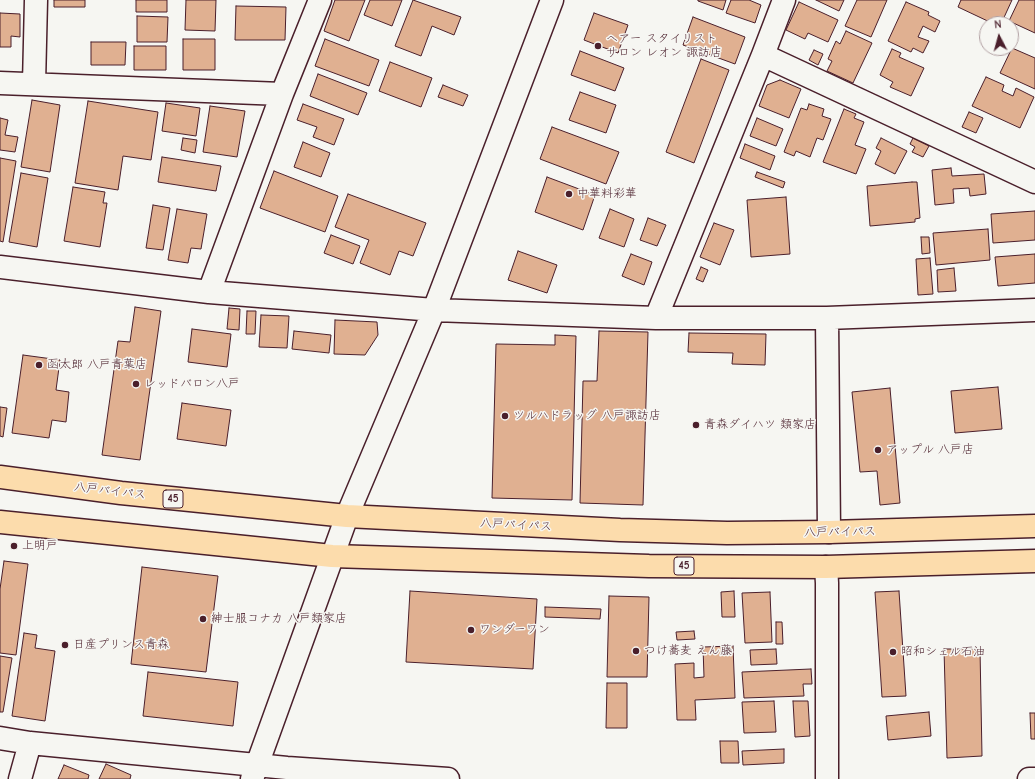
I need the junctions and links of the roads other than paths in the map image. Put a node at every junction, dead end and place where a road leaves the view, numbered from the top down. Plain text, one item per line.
1 (36, 0) edge
2 (320, 0) edge
3 (552, 0) edge
4 (784, 0) edge
5 (763, 55) junction
6 (0, 83) edge
7 (34, 84) junction
8 (282, 94) junction
9 (1035, 182) edge
10 (0, 267) edge
11 (209, 292) junction
12 (434, 310) junction
13 (1035, 310) edge
14 (656, 318) junction
15 (827, 318) junction
16 (0, 477) edge
17 (347, 516) junction
18 (0, 522) edge
19 (1035, 526) edge
20 (829, 532) junction
21 (332, 556) junction
22 (1035, 560) edge
23 (826, 567) junction
24 (0, 738) edge
25 (30, 743) junction
26 (255, 772) edge
27 (20, 779) edge
28 (448, 779) edge
29 (827, 779) edge
30 (1029, 779) edge
31 (1035, 779) edge

1 - 7 street
2 - 8 street
3 - 12 street
4 - 5 street
5 - 9 street
5 - 14 street
6 - 7 street
7 - 8 street
8 - 11 street
10 - 11 street
11 - 12 street
12 - 14 street
12 - 17 street
13 - 15 street
14 - 15 street
15 - 20 street
16 - 17 highway, 八戸バイパス / 45
17 - 20 highway, 八戸バイパス / 45
17 - 21 street
18 - 21 highway, 45
19 - 20 highway, 八戸バイパス / 45
21 - 23 highway, 45
21 - 26 street
22 - 23 highway, 45
23 - 29 street
24 - 25 street
25 - 26 street
25 - 27 street
26 - 28 street
30 - 31 street

